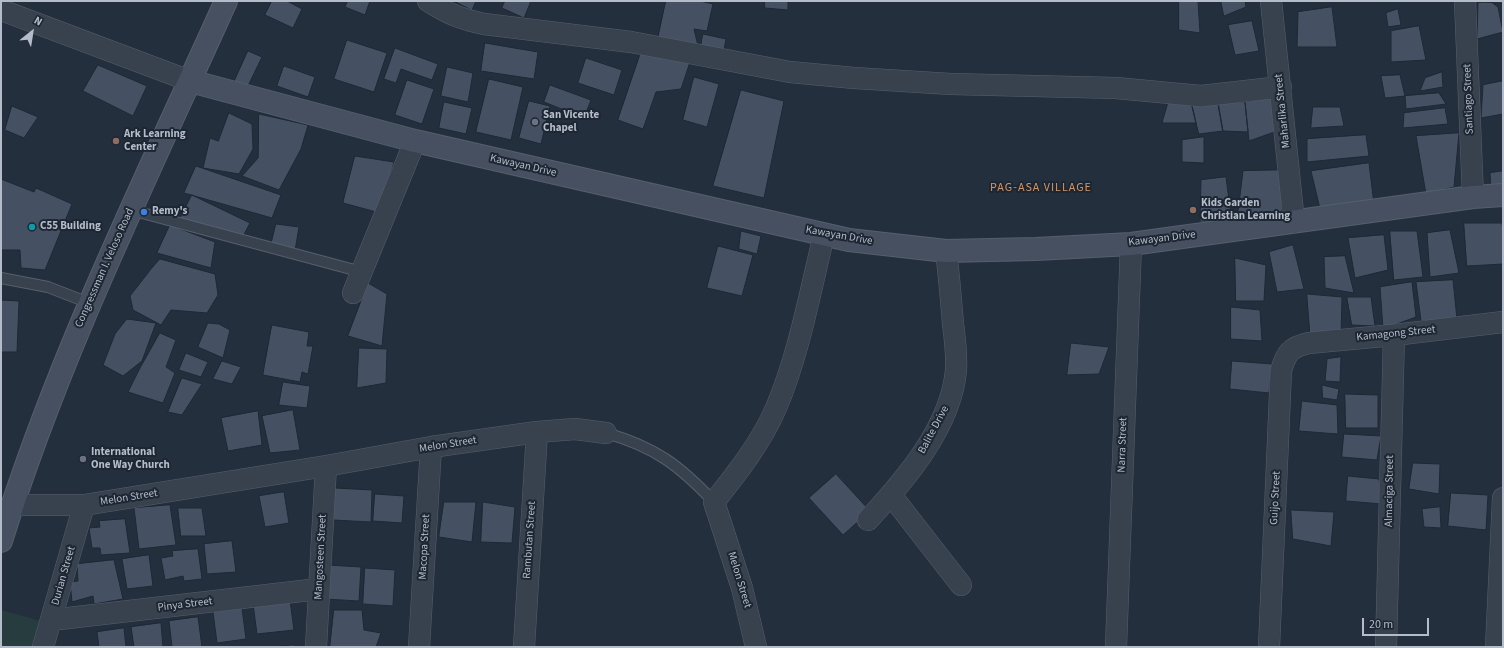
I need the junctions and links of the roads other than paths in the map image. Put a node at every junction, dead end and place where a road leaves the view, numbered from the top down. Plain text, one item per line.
1 (226, 1) edge
2 (428, 1) edge
3 (1271, 1) edge
4 (1465, 1) edge
5 (1, 10) edge
6 (190, 81) junction
7 (1281, 87) junction
8 (415, 141) junction
9 (1503, 194) edge
10 (1473, 197) junction
11 (130, 210) junction
12 (1294, 222) junction
13 (824, 235) junction
14 (1131, 244) junction
15 (946, 251) junction
16 (362, 272) junction
17 (1, 278) edge
18 (353, 293) dead end
19 (89, 303) junction
20 (1503, 322) edge
21 (1394, 335) junction
22 (1290, 351) joint
23 (537, 432) junction
24 (606, 433) joint
25 (431, 447) junction
26 (326, 466) junction
27 (891, 495) junction
28 (1503, 498) edge
29 (714, 502) junction
30 (7, 503) edge
31 (84, 505) junction
32 (868, 520) dead end
33 (1, 541) edge
34 (961, 585) dead end
35 (319, 589) junction
36 (50, 620) junction
37 (43, 647) edge
38 (316, 647) edge
39 (419, 647) edge
40 (524, 647) edge
41 (756, 647) edge
42 (1116, 647) edge
43 (1269, 647) edge
44 (1386, 647) edge
45 (1496, 647) edge

1 - 6 street, Congressman I. Veloso Road
2 - 7 street
3 - 7 street, Maharlika Street
4 - 10 street, Santiago Street
5 - 6 street
6 - 8 street, Kawayan Drive
6 - 11 street, Congressman I. Veloso Road
7 - 12 street, Maharlika Street
8 - 13 street, Kawayan Drive
8 - 16 street
9 - 10 street, Kawayan Drive
10 - 12 street, Kawayan Drive
11 - 16 lane
11 - 19 street, Congressman I. Veloso Road
12 - 14 street, Kawayan Drive
13 - 15 street, Kawayan Drive
13 - 29 street
14 - 15 street, Kawayan Drive
14 - 42 street, Narra Street
15 - 27 street, Balite Drive
16 - 18 street
17 - 19 lane
19 - 30 street, Congressman I. Veloso Road
20 - 21 street, Kamagong Street
21 - 22 street, Kamagong Street
21 - 44 street, Almaciga Street
22 - 43 street, Guijo Street
23 - 24 street, Melon Street
23 - 25 street, Melon Street
23 - 40 street, Rambutan Street
24 - 29 lane, Melon Street
25 - 26 street, Melon Street
25 - 39 street, Macopa Street
26 - 31 street, Melon Street
26 - 35 street, Mangosteen Street
27 - 32 street, Balite Drive
27 - 34 street
28 - 45 street
29 - 41 street, Melon Street
30 - 31 street, Melon Street
30 - 33 street, Congressman I. Veloso Road
31 - 36 street, Durian Street
35 - 36 street, Pinya Street
35 - 38 street, Mangosteen Street
36 - 37 street, Durian Street

